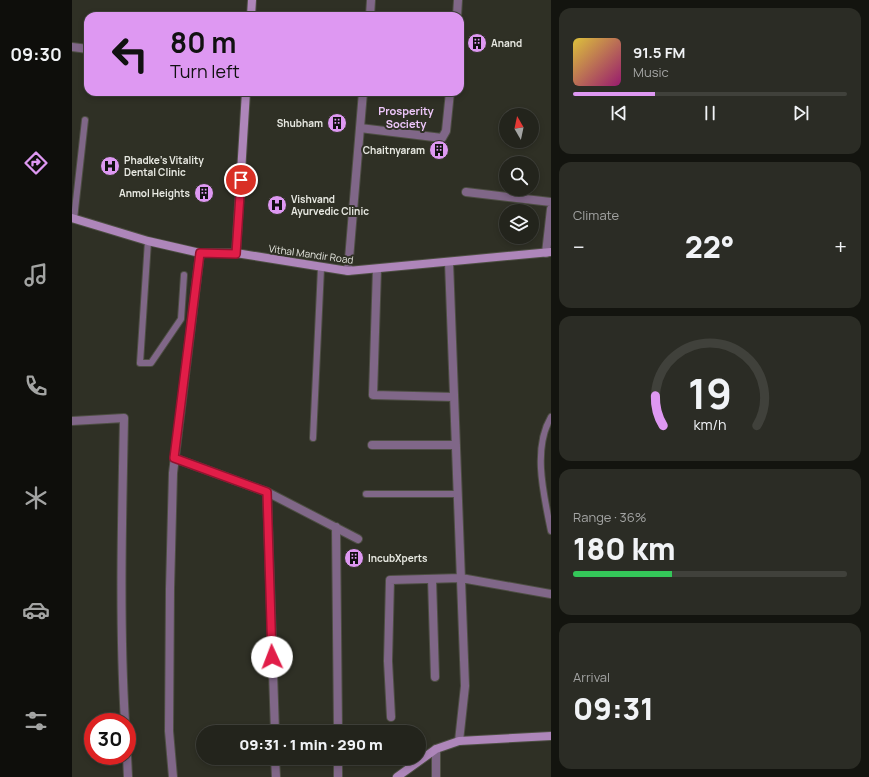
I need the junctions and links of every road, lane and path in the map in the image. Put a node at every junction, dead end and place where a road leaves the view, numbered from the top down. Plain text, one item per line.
1 (252, 0) edge
2 (371, 0) edge
3 (458, 0) edge
4 (251, 12) edge
5 (370, 12) edge
6 (456, 12) edge
7 (72, 47) edge
8 (84, 48) edge
9 (246, 96) edge
10 (363, 96) edge
11 (450, 96) edge
12 (85, 120) dead end
13 (360, 128) junction
14 (466, 192) dead end
15 (551, 202) edge
16 (551, 209) edge
17 (73, 218) edge
18 (148, 241) junction
19 (549, 252) edge
20 (200, 253) junction
21 (236, 254) junction
22 (449, 262) junction
23 (321, 268) junction
24 (377, 269) junction
25 (348, 271) junction
26 (184, 275) dead end
27 (454, 397) junction
28 (551, 417) edge
29 (72, 421) edge
30 (314, 438) dead end
31 (372, 445) dead end
32 (456, 445) junction
33 (174, 458) junction
34 (267, 492) junction
35 (366, 494) dead end
36 (458, 494) junction
37 (336, 527) junction
38 (551, 531) edge
39 (358, 539) dead end
40 (461, 578) junction
41 (432, 579) junction
42 (551, 594) edge
43 (434, 677) dead end
44 (124, 713) edge
45 (391, 717) dead end
46 (274, 725) edge
47 (338, 725) edge
48 (551, 736) edge
49 (459, 741) junction
50 (436, 749) junction
51 (127, 765) edge
52 (275, 765) edge
53 (338, 765) edge
54 (128, 777) edge
55 (173, 777) edge
56 (276, 777) edge
57 (338, 777) edge
58 (397, 777) edge
59 (436, 777) edge

1 - 4 street
2 - 5 street
3 - 6 street
7 - 8 street
9 - 21 street
10 - 13 street
11 - 13 street
12 - 17 lane
13 - 25 street
14 - 15 street
16 - 19 street
17 - 18 street, Vithal Mandir Road
18 - 20 street, Vithal Mandir Road
18 - 26 lane
19 - 22 street, Vithal Mandir Road
20 - 21 street, Vithal Mandir Road
20 - 33 street
21 - 23 street, Vithal Mandir Road
22 - 24 street, Vithal Mandir Road
22 - 27 street
23 - 25 street, Vithal Mandir Road
23 - 30 lane
24 - 25 street, Vithal Mandir Road
24 - 27 street
27 - 32 street
28 - 38 lane
29 - 44 street
31 - 32 street
32 - 36 street
33 - 34 street
33 - 55 street
34 - 37 street
34 - 46 street
35 - 36 lane
36 - 40 street
37 - 39 street
37 - 47 street
40 - 41 street
40 - 42 street
40 - 49 street
41 - 43 street
41 - 45 street
48 - 49 street
49 - 50 street
50 - 58 street
50 - 59 street
51 - 54 street
52 - 56 street
53 - 57 street

